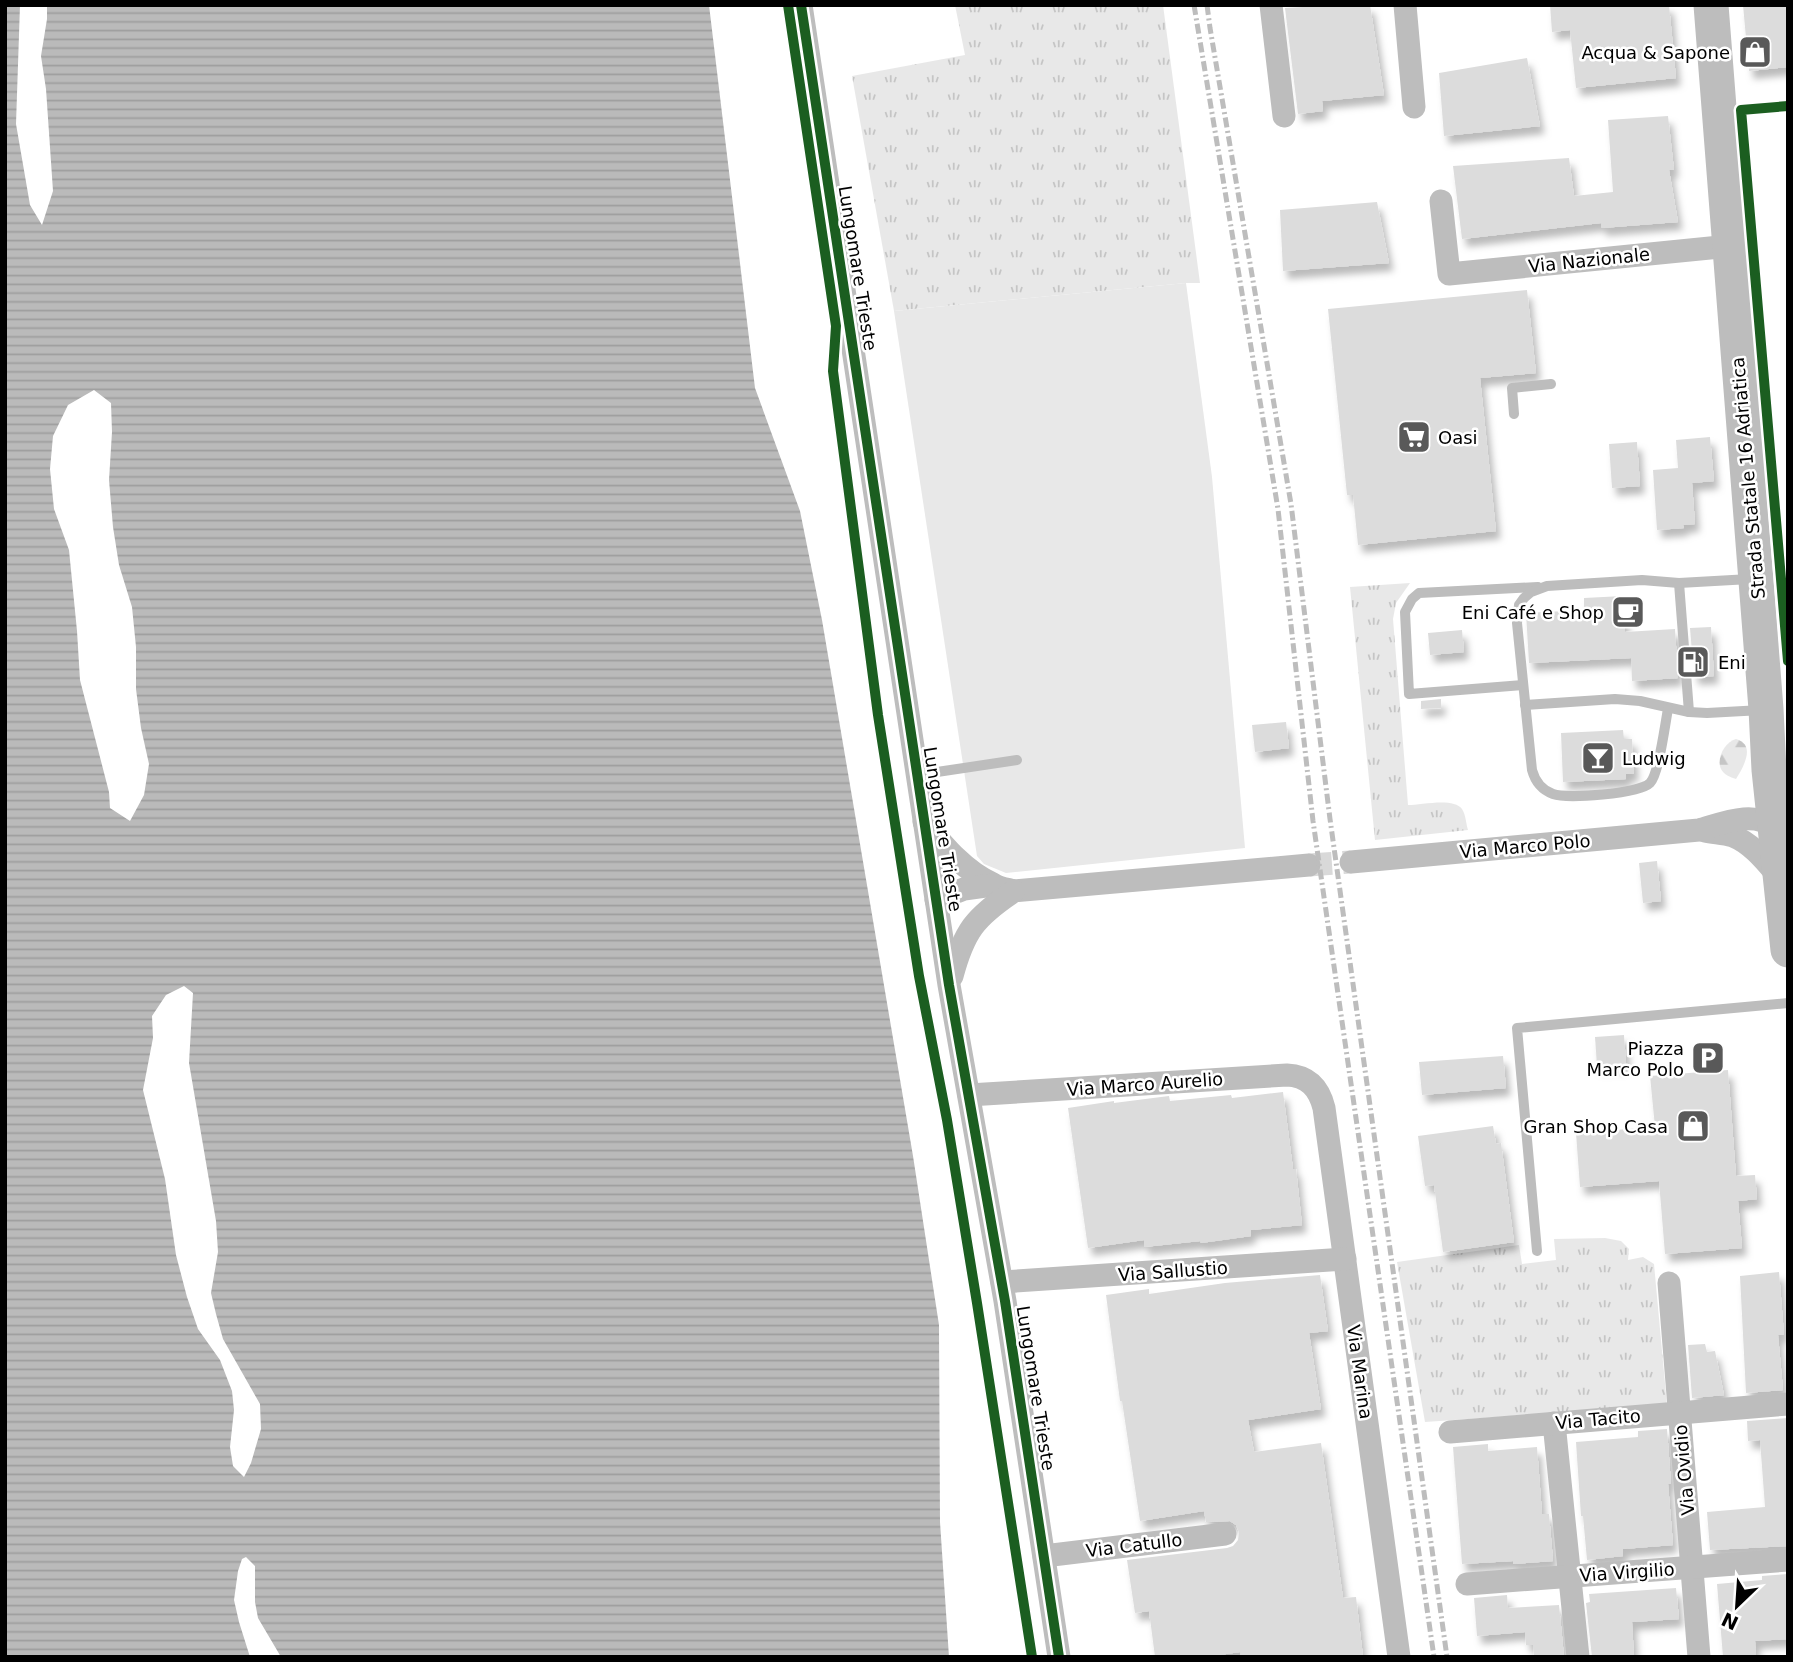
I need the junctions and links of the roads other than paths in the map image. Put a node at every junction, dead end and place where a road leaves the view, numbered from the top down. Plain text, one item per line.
1 (800, 5) edge
2 (1271, 5) edge
3 (1405, 5) edge
4 (1711, 5) edge
5 (1414, 107) dead end
6 (1284, 116) dead end
7 (1441, 201) dead end
8 (1730, 246) junction
9 (1552, 384) dead end
10 (1514, 414) dead end
11 (1756, 578) junction
12 (1679, 583) junction
13 (1547, 586) junction
14 (1523, 685) junction
15 (1525, 705) junction
16 (1668, 709) junction
17 (1766, 709) junction
18 (1689, 712) junction
19 (1017, 760) dead end
20 (1769, 770) junction
21 (917, 775) junction
22 (924, 822) junction
23 (1730, 822) junction
24 (1774, 828) junction
25 (1699, 830) junction
26 (1351, 862) tunnel mouth
27 (1309, 865) tunnel mouth
28 (1781, 879) junction
29 (1000, 894) junction
30 (936, 900) junction
31 (1788, 950) edge
32 (949, 985) junction
33 (1788, 1003) edge
34 (1316, 1088) joint
35 (969, 1095) junction
36 (1537, 1251) dead end
37 (1345, 1259) junction
38 (1002, 1282) junction
39 (1669, 1283) dead end
40 (1788, 1404) edge
41 (1679, 1413) junction
42 (1554, 1423) junction
43 (1450, 1432) dead end
44 (1225, 1534) dead end
45 (1044, 1556) junction
46 (1788, 1560) edge
47 (1692, 1567) junction
48 (1570, 1576) junction
49 (1467, 1584) dead end
50 (1059, 1657) edge
51 (1399, 1657) edge
52 (1578, 1657) edge
53 (1699, 1657) edge

1 - 21 street, Lungomare Trieste
2 - 6 street
3 - 5 street
4 - 8 main road, Strada Statale 16 Adriatica
7 - 8 street, Via Nazionale
8 - 11 main road, Strada Statale 16 Adriatica
9 - 10 lane
11 - 12 lane
11 - 17 main road, Strada Statale 16 Adriatica
12 - 13 lane
12 - 18 lane
13 - 14 lane
13 - 14 lane
14 - 15 lane
15 - 16 lane
15 - 16 lane
16 - 18 lane
17 - 18 lane
17 - 20 main road, Strada Statale 16 Adriatica
19 - 21 lane
20 - 23 street, Via Marco Polo
20 - 24 main road, Strada Statale 16 Adriatica
21 - 22 street, Lungomare Trieste
22 - 29 street
22 - 30 street, Lungomare Trieste
23 - 24 street, Via Marco Polo
23 - 25 street, Via Marco Polo
24 - 28 main road, Strada Statale 16 Adriatica
25 - 26 street, Via Marco Polo
25 - 28 street, Via Marco Polo
27 - 29 street
28 - 31 main road, Strada Statale 16 Adriatica
29 - 30 street
29 - 32 street
30 - 32 street, Lungomare Trieste
32 - 35 street, Lungomare Trieste
33 - 36 lane
34 - 35 street, Via Marco Aurelio
34 - 37 street, Via Marina
35 - 38 street, Lungomare Trieste
37 - 38 street, Via Sallustio
37 - 51 street, Via Marina
38 - 45 street, Lungomare Trieste
39 - 41 street, Via Ovidio
40 - 41 street, Via Tacito
41 - 42 street, Via Tacito
41 - 47 street, Via Ovidio
42 - 43 street, Via Tacito
42 - 48 street
44 - 45 street, Via Catullo
45 - 50 street, Lungomare Trieste
46 - 47 street, Via Virgilio
47 - 48 street, Via Virgilio
47 - 53 street, Via Ovidio
48 - 49 street, Via Virgilio
48 - 52 street

